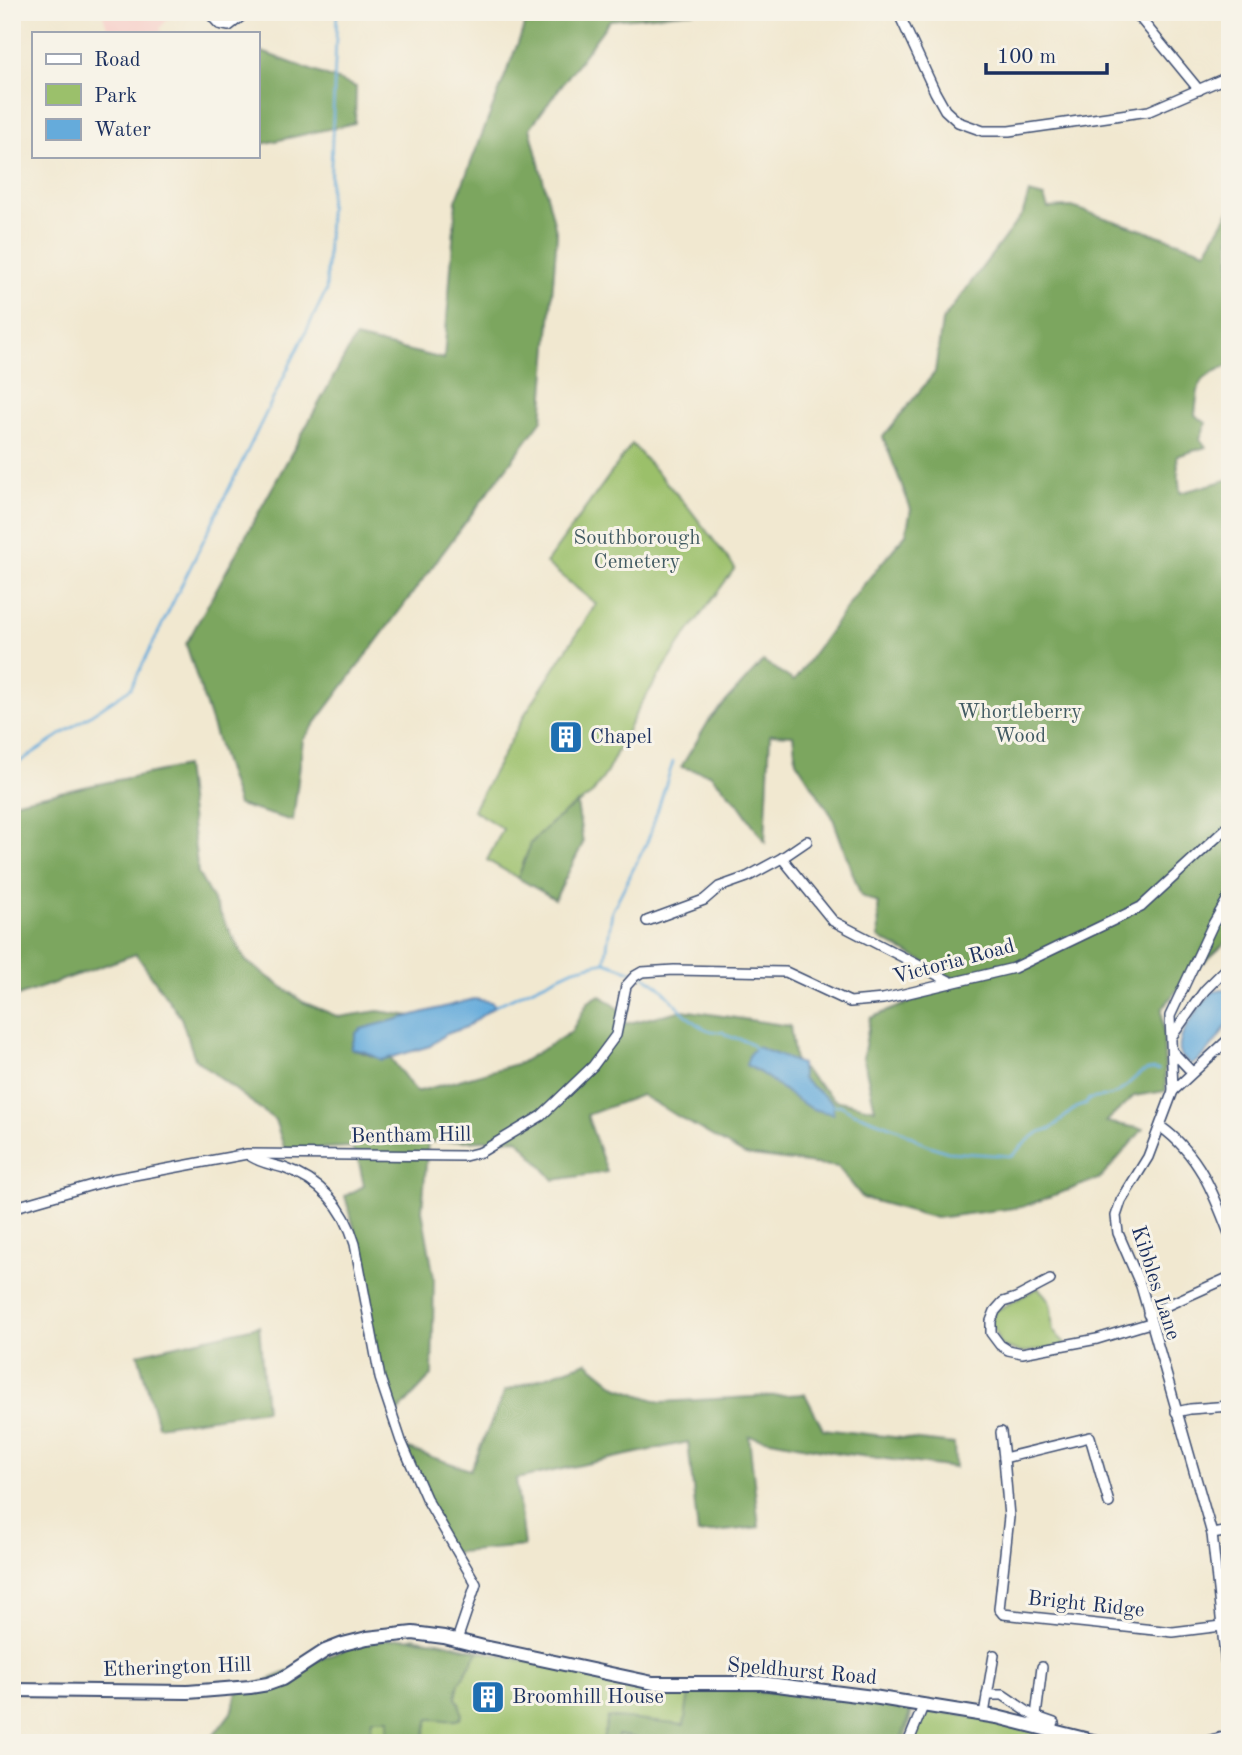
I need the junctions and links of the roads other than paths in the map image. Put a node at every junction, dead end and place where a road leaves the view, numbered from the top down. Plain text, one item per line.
1 (208, 12) edge
2 (247, 12) edge
3 (898, 12) edge
4 (1135, 12) edge
5 (1230, 76) edge
6 (1199, 90) junction
7 (1230, 825) edge
8 (807, 841) dead end
9 (782, 858) junction
10 (1230, 894) edge
11 (647, 920) dead end
12 (1230, 965) edge
13 (651, 970) joint
14 (951, 982) junction
15 (1172, 1036) junction
16 (1230, 1038) edge
17 (1173, 1052) junction
18 (1192, 1072) junction
19 (1173, 1091) junction
20 (1161, 1127) junction
21 (247, 1154) junction
22 (12, 1208) edge
23 (1230, 1236) edge
24 (1230, 1277) edge
25 (1050, 1280) dead end
26 (1149, 1319) junction
27 (1230, 1406) edge
28 (1176, 1412) junction
29 (1001, 1432) dead end
30 (1004, 1458) junction
31 (1109, 1503) dead end
32 (1230, 1531) edge
33 (1212, 1534) junction
34 (1222, 1626) junction
35 (457, 1640) junction
36 (994, 1655) dead end
37 (1042, 1667) dead end
38 (12, 1690) edge
39 (987, 1695) junction
40 (1230, 1701) edge
41 (924, 1704) junction
42 (984, 1714) junction
43 (1036, 1716) junction
44 (1054, 1723) dead end
45 (1230, 1737) edge
46 (908, 1743) edge
47 (1101, 1743) edge
48 (1208, 1743) edge

1 - 2 street
3 - 6 street
4 - 6 street
5 - 6 street
7 - 14 street, Victoria Road
8 - 9 street
9 - 11 street
9 - 14 street
10 - 15 street, Kibbles Lane
12 - 15 street
13 - 14 street, Victoria Road
13 - 21 street, Bentham Hill
15 - 17 street, Kibbles Lane
16 - 18 street
17 - 18 street
17 - 19 street, Kibbles Lane
18 - 19 street
19 - 20 street, Kibbles Lane
20 - 23 street
20 - 26 street, Kibbles Lane
21 - 22 street, Bentham Hill
21 - 35 street
24 - 26 street
25 - 26 street
26 - 28 street, Kibbles Lane
27 - 28 street
28 - 33 street, Kibbles Lane
29 - 30 street
30 - 31 street
30 - 34 street, Bright Ridge
32 - 33 street
33 - 34 street, Kibbles Lane
34 - 40 street, Kibbles Lane
35 - 38 street, Etherington Hill
35 - 41 street, Speldhurst Road
36 - 39 street
37 - 43 street
39 - 42 street
39 - 43 street
41 - 42 street, Speldhurst Road
41 - 46 street
42 - 47 street, Speldhurst Road
43 - 44 street
45 - 48 street

